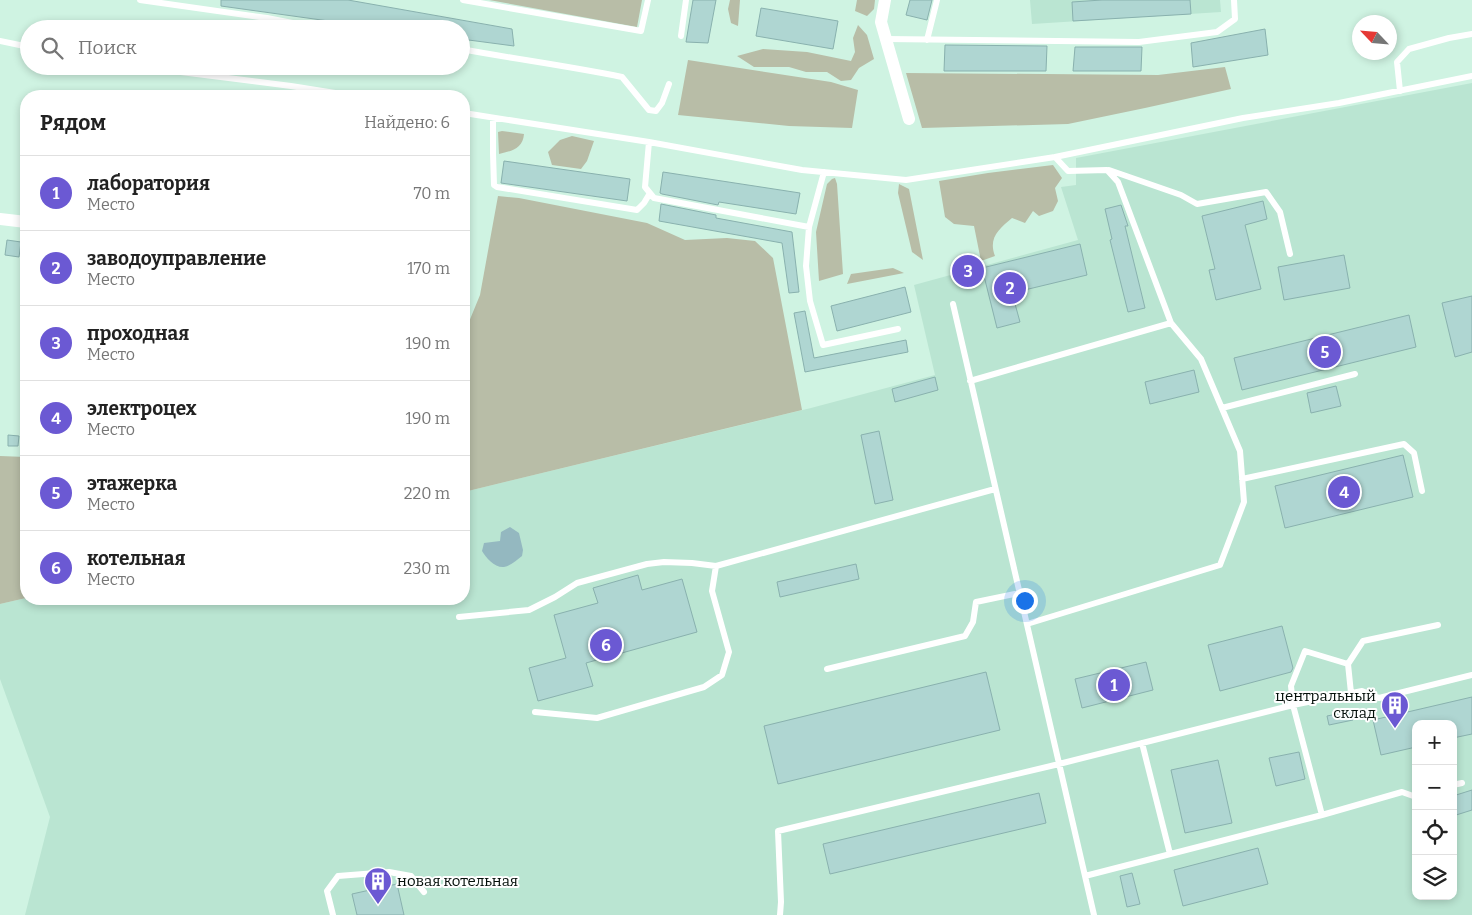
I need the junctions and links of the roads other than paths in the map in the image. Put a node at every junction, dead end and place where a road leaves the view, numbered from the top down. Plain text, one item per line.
1 (140, 0) edge
2 (463, 0) edge
3 (648, 0) edge
4 (686, 0) edge
5 (884, 0) edge
6 (937, 0) edge
7 (1234, 0) edge
8 (277, 20) edge
9 (1472, 34) edge
10 (681, 36) dead end
11 (886, 39) junction
12 (0, 40) edge
13 (927, 40) junction
14 (20, 45) edge
15 (470, 50) edge
16 (204, 75) edge
17 (1472, 76) edge
18 (669, 84) dead end
19 (316, 90) edge
20 (1400, 91) junction
21 (470, 114) edge
22 (493, 118) junction
23 (909, 118) dead end
24 (648, 142) junction
25 (1055, 157) junction
26 (1108, 170) junction
27 (824, 172) junction
28 (650, 193) junction
29 (0, 219) edge
30 (20, 221) edge
31 (810, 228) junction
32 (1290, 254) dead end
33 (953, 304) dead end
34 (1171, 323) junction
35 (898, 329) dead end
36 (1355, 374) dead end
37 (970, 381) junction
38 (1222, 408) junction
39 (1242, 479) junction
40 (995, 488) junction
41 (1422, 491) dead end
42 (716, 566) junction
43 (1019, 593) junction
44 (459, 617) dead end
45 (1027, 624) junction
46 (1438, 625) dead end
47 (1348, 664) junction
48 (827, 669) dead end
49 (1472, 675) edge
50 (1351, 693) junction
51 (1293, 705) junction
52 (535, 712) dead end
53 (1142, 743) junction
54 (1059, 764) junction
55 (1462, 783) dead end
56 (1457, 784) edge
57 (1412, 796) edge
58 (1322, 815) junction
59 (1170, 854) junction
60 (1085, 876) junction
61 (424, 892) dead end
62 (333, 915) edge
63 (780, 915) edge
64 (1094, 915) edge

1 - 8 lane
2 - 3 lane
4 - 10 lane
5 - 11 street
6 - 13 lane
7 - 13 lane
9 - 20 lane
11 - 13 lane
11 - 23 street
12 - 14 lane
15 - 18 lane
16 - 19 lane
17 - 20 lane
20 - 25 lane
21 - 22 lane
22 - 24 lane
22 - 28 lane
24 - 27 lane
24 - 28 lane
25 - 26 lane
25 - 27 lane
26 - 32 lane
26 - 34 lane
27 - 31 lane
28 - 31 lane
29 - 30 street
31 - 35 lane
33 - 37 lane
34 - 37 lane
34 - 38 lane
36 - 38 lane
37 - 40 lane
38 - 39 lane
39 - 41 lane
39 - 45 lane
40 - 42 lane
40 - 43 lane
42 - 44 lane
42 - 52 lane
43 - 45 lane
43 - 48 lane
45 - 54 lane
46 - 47 lane
47 - 50 lane
47 - 51 lane
49 - 50 lane
50 - 51 lane
51 - 53 lane
51 - 58 lane
53 - 54 lane
53 - 59 lane
54 - 60 lane
54 - 63 lane
55 - 56 lane
57 - 58 lane
58 - 59 lane
59 - 60 lane
60 - 64 lane
61 - 62 lane

